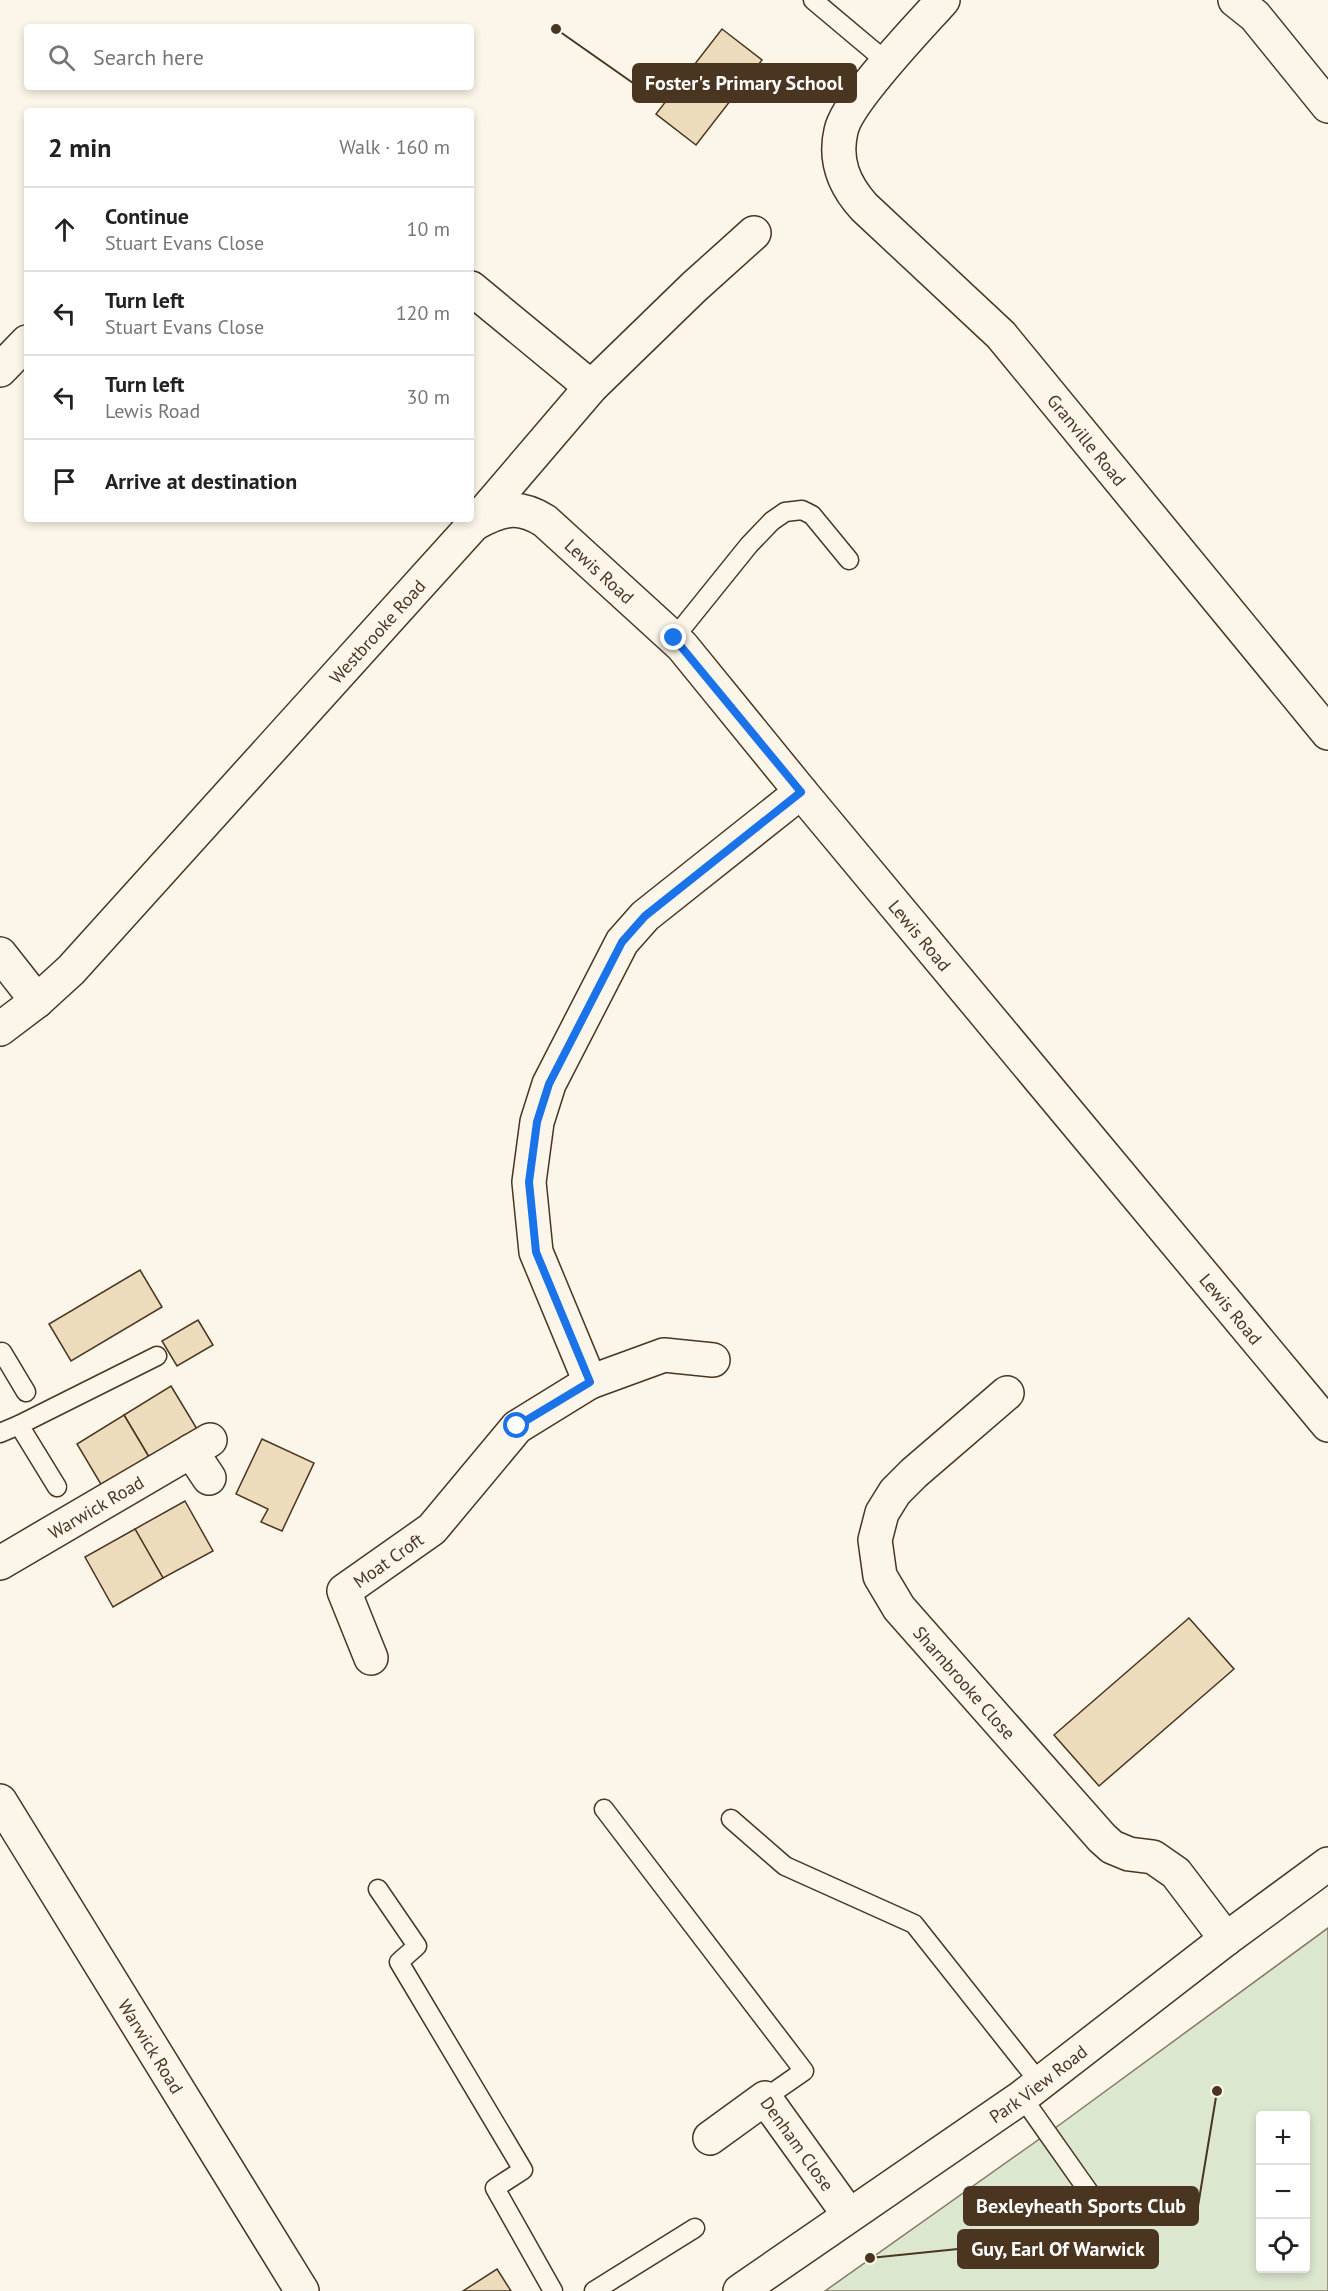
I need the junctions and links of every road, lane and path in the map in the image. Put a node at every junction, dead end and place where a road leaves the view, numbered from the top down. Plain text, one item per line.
1 (813, 0) edge
2 (943, 0) edge
3 (1235, 0) edge
4 (888, 63) junction
5 (1328, 106) edge
6 (754, 233) dead end
7 (474, 290) edge
8 (24, 345) edge
9 (0, 370) edge
10 (591, 387) junction
11 (474, 524) junction
12 (849, 560) dead end
13 (674, 638) junction
14 (1328, 733) edge
15 (801, 792) junction
16 (0, 954) edge
17 (37, 1001) junction
18 (0, 1029) edge
19 (0, 1353) edge
20 (157, 1356) dead end
21 (713, 1360) dead end
22 (590, 1382) junction
23 (26, 1392) dead end
24 (1007, 1393) dead end
25 (19, 1425) junction
26 (1328, 1425) edge
27 (0, 1433) edge
28 (209, 1478) dead end
29 (57, 1487) dead end
30 (0, 1563) edge
31 (370, 1658) dead end
32 (0, 1801) edge
33 (604, 1809) dead end
34 (731, 1820) dead end
35 (1328, 1863) edge
36 (378, 1889) dead end
37 (1226, 1939) junction
38 (1031, 2090) junction
39 (765, 2098) junction
40 (710, 2138) dead end
41 (1096, 2202) dead end
42 (849, 2215) junction
43 (695, 2228) dead end
44 (302, 2291) edge
45 (553, 2291) edge
46 (594, 2291) edge
47 (740, 2291) edge

1 - 4 lane
2 - 4 street
3 - 5 street
4 - 14 street, Granville Road
6 - 10 street, Westbrooke Road
7 - 10 street
8 - 9 street
10 - 11 street, Westbrooke Road
11 - 13 street, Lewis Road
11 - 17 street, Westbrooke Road
12 - 13 lane
13 - 15 street, Lewis Road
15 - 22 street
15 - 26 street, Lewis Road
16 - 17 street
17 - 18 street, Westbrooke Road
19 - 23 lane
20 - 25 lane
21 - 22 street
22 - 31 street, Moat Croft
24 - 37 street, Sharnbrooke Close
25 - 27 lane
25 - 29 lane
28 - 30 street, Warwick Road
32 - 44 street, Warwick Road
33 - 39 lane
34 - 38 lane
35 - 37 street, Park View Road
36 - 45 lane
37 - 38 street, Park View Road
38 - 41 lane
38 - 42 street, Park View Road
39 - 40 street, Denham Close
39 - 42 street, Denham Close
42 - 47 street, Park View Road
43 - 46 lane

